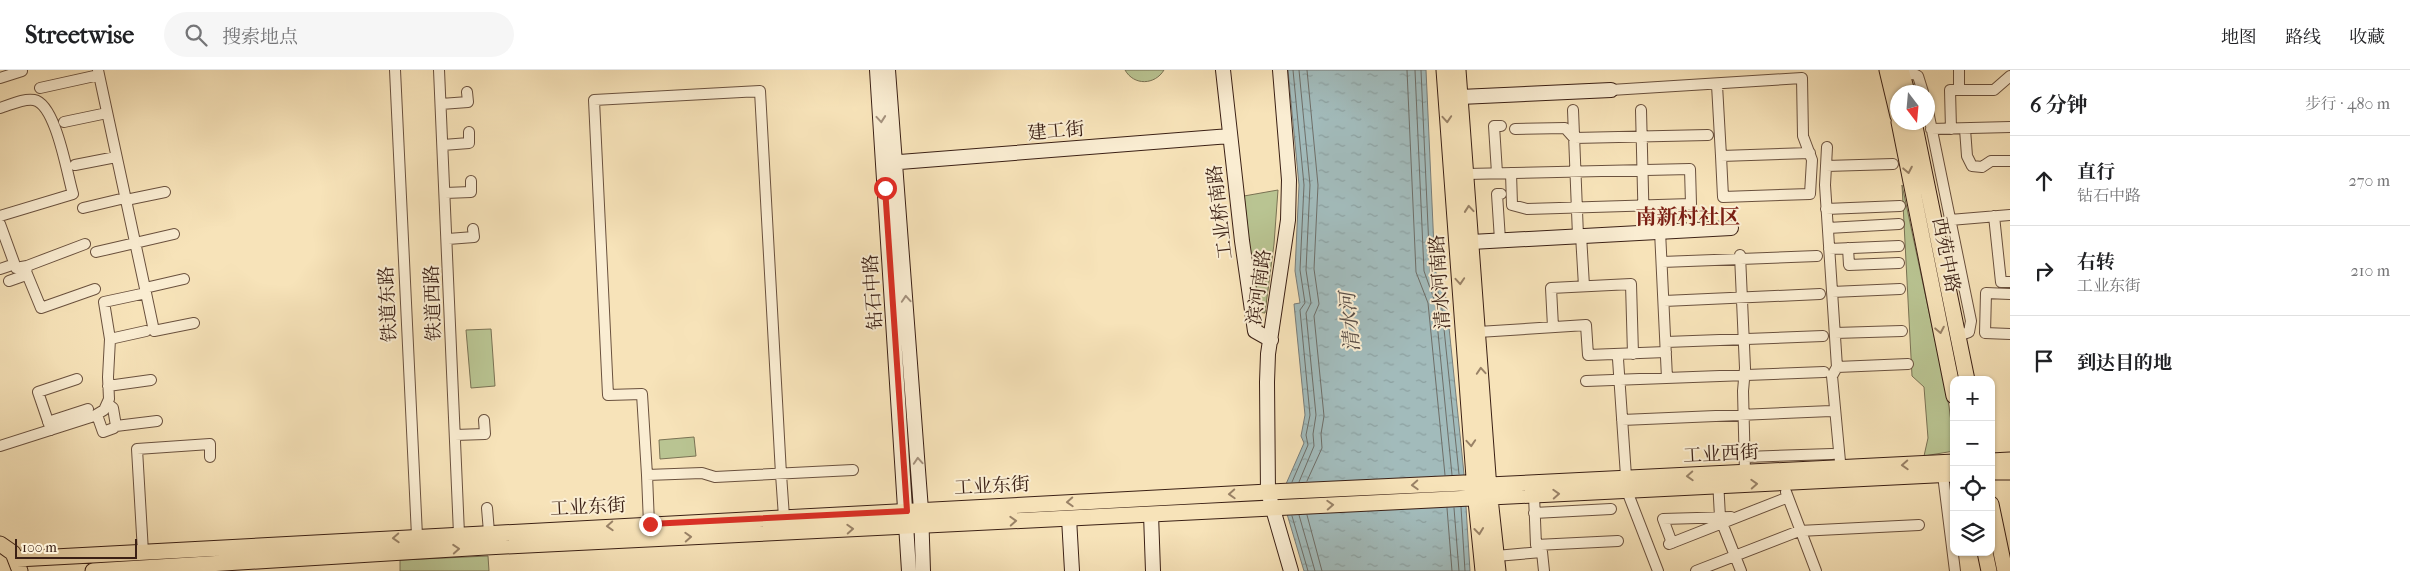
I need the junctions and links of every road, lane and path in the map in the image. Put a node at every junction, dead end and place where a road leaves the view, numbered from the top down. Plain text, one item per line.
1 (395, 70) edge
2 (439, 70) edge
3 (877, 70) edge
4 (888, 70) edge
5 (1223, 70) edge
6 (1274, 70) edge
7 (1280, 70) edge
8 (1444, 70) edge
9 (1458, 70) edge
10 (1887, 70) edge
11 (1959, 70) edge
12 (22, 71) edge
13 (98, 72) edge
14 (1902, 73) edge
15 (2010, 76) edge
16 (0, 78) edge
17 (1717, 85) junction
18 (1891, 85) edge
19 (1921, 85) edge
20 (40, 88) dead end
21 (1611, 90) joint
22 (1959, 90) junction
23 (467, 92) dead end
24 (1460, 97) junction
25 (441, 104) junction
26 (0, 108) edge
27 (1573, 110) dead end
28 (1641, 110) dead end
29 (107, 113) junction
30 (64, 122) dead end
31 (1501, 126) dead end
32 (2010, 127) edge
33 (1515, 129) dead end
34 (1935, 129) edge
35 (1951, 129) junction
36 (1965, 129) junction
37 (1901, 130) edge
38 (1916, 130) edge
39 (1931, 130) edge
40 (469, 132) dead end
41 (1708, 135) dead end
42 (1230, 136) junction
43 (1642, 136) junction
44 (1574, 138) junction
45 (443, 145) junction
46 (1827, 147) dead end
47 (1810, 153) junction
48 (116, 156) junction
49 (1721, 156) junction
50 (2010, 161) edge
51 (890, 162) junction
52 (1893, 164) dead end
53 (75, 166) dead end
54 (1826, 166) junction
55 (1643, 171) junction
56 (1576, 172) junction
57 (1497, 173) junction
58 (1511, 173) junction
59 (1466, 174) junction
60 (471, 180) dead end
61 (165, 192) dead end
62 (445, 193) junction
63 (1501, 194) dead end
64 (125, 199) junction
65 (1643, 206) junction
66 (1900, 206) dead end
67 (1882, 207) junction
68 (83, 208) dead end
69 (1577, 208) junction
70 (1826, 208) junction
71 (2010, 215) edge
72 (0, 216) edge
73 (1994, 216) junction
74 (1950, 220) junction
75 (0, 224) edge
76 (1883, 224) junction
77 (1899, 224) dead end
78 (1731, 228) dead end
79 (1828, 228) junction
80 (473, 229) dead end
81 (1660, 231) junction
82 (1644, 232) junction
83 (174, 234) dead end
84 (1579, 235) junction
85 (448, 238) junction
86 (1500, 240) junction
87 (1471, 242) junction
88 (135, 243) junction
89 (85, 244) dead end
90 (1899, 246) dead end
91 (1848, 248) junction
92 (1829, 249) junction
93 (96, 252) dead end
94 (1816, 256) dead end
95 (1740, 257) junction
96 (1662, 262) junction
97 (1899, 263) dead end
98 (27, 270) junction
99 (184, 279) dead end
100 (9, 281) dead end
101 (2010, 282) edge
102 (1584, 286) junction
103 (95, 289) dead end
104 (1900, 289) dead end
105 (145, 291) junction
106 (1832, 292) junction
107 (1820, 294) dead end
108 (2010, 294) edge
109 (1742, 298) junction
110 (1664, 301) junction
111 (194, 323) dead end
112 (1553, 327) junction
113 (1902, 330) dead end
114 (146, 331) dead end
115 (1478, 332) junction
116 (1834, 333) junction
117 (2010, 334) edge
118 (1823, 336) dead end
119 (1958, 336) junction
120 (110, 338) junction
121 (1268, 339) junction
122 (1744, 339) junction
123 (1666, 347) junction
124 (1633, 354) junction
125 (1618, 359) dead end
126 (1908, 364) dead end
127 (1837, 367) junction
128 (1824, 372) dead end
129 (1745, 375) junction
130 (1950, 376) edge
131 (1966, 376) edge
132 (1667, 378) junction
133 (77, 379) dead end
134 (151, 380) dead end
135 (1620, 380) junction
136 (1586, 382) dead end
137 (108, 386) junction
138 (108, 404) junction
139 (88, 409) dead end
140 (1831, 411) dead end
141 (1744, 414) junction
142 (97, 415) junction
143 (484, 420) dead end
144 (1622, 420) junction
145 (157, 421) dead end
146 (49, 426) junction
147 (114, 428) dead end
148 (455, 435) junction
149 (0, 446) edge
150 (1832, 454) dead end
151 (1745, 456) junction
152 (210, 457) dead end
153 (1487, 460) junction
154 (2010, 460) edge
155 (1995, 461) edge
156 (1950, 462) edge
157 (853, 470) dead end
158 (1995, 472) edge
159 (2010, 472) edge
160 (1746, 473) junction
161 (781, 474) junction
162 (1841, 474) junction
163 (647, 475) junction
164 (1948, 475) edge
165 (1718, 480) junction
166 (1785, 484) junction
167 (1627, 485) junction
168 (1477, 490) junction
169 (1515, 490) junction
170 (1270, 492) junction
171 (1534, 495) junction
172 (487, 508) dead end
173 (1272, 508) junction
174 (1611, 509) dead end
175 (914, 510) junction
176 (1992, 511) edge
177 (1534, 513) junction
178 (1151, 514) junction
179 (1492, 515) junction
180 (784, 517) junction
181 (1069, 518) junction
182 (1721, 520) junction
183 (650, 524) junction
184 (1919, 525) dead end
185 (914, 526) junction
186 (1799, 531) junction
187 (489, 532) junction
188 (459, 534) junction
189 (417, 536) junction
190 (1618, 541) dead end
191 (1, 543) edge
192 (259, 545) junction
193 (206, 548) junction
194 (143, 552) junction
195 (1496, 556) junction
196 (1735, 556) junction
197 (1987, 556) edge
198 (260, 561) junction
199 (207, 564) junction
200 (19, 565) edge
201 (237, 567) edge
202 (127, 570) edge
203 (93, 571) edge
204 (909, 571) edge
205 (923, 571) edge
206 (1072, 571) edge
207 (1153, 571) edge
208 (1282, 571) edge
209 (1291, 571) edge
210 (1483, 571) edge
211 (1498, 571) edge
212 (1544, 571) edge
213 (1658, 571) edge
214 (1696, 571) edge
215 (1741, 571) edge
216 (1816, 571) edge
217 (1955, 571) edge
218 (1989, 571) edge
219 (2005, 571) edge

1 - 189 street, 铁道东路
2 - 25 street, 铁道西路
3 -> 51 main road, 钻石中路
4 - 51 main road, 钻石中路
5 - 42 main road, 工业桥南路
6 - 121 main road, 滨河南路
7 - 121 main road, 滨河南路
8 -> 168 main road, 清水河南路
9 - 24 main road, 清水河南路
10 - 18 main road
11 - 22 street
12 - 16 street
13 - 20 street
13 - 29 street
14 - 19 street
15 - 22 street
17 - 21 street
17 - 47 street
17 - 49 street
21 - 24 main road
22 - 35 street
23 - 25 street
24 - 59 main road, 清水河南路
25 - 45 street, 铁道西路
26 - 72 street
27 - 44 street
28 - 43 street
29 - 30 street
29 - 48 street
31 - 57 street
32 - 36 street
33 - 44 street
34 - 35 street
35 - 36 street
36 - 50 street
37 -> 130 main road, 西苑中路
38 - 119 main road, 西苑中路
39 - 74 street
40 - 45 street
41 - 43 street
42 - 51 main road, 建工街
42 - 121 main road, 工业桥南路
43 - 44 street
43 - 55 street
44 - 56 street
45 - 62 street, 铁道西路
46 - 54 street
47 - 49 street
47 - 49 street
48 - 53 street
48 - 64 street
51 - 175 main road, 钻石中路
52 - 54 street
54 - 70 street
55 - 56 street
55 - 65 street
55 - 65 street
56 - 58 street
56 - 69 street
57 - 58 street
57 - 59 street
58 - 69 street
87 -> 59 main road, 清水河南路
60 - 62 street
61 - 64 street
62 - 85 street, 铁道西路
63 - 86 street
64 - 68 street
64 - 88 street
65 - 69 street
65 - 82 street
66 - 67 street
67 - 70 street
67 - 76 street
69 - 84 street
70 - 79 street
71 - 73 street
73 - 74 street
73 - 101 street
74 - 119 street
75 - 98 street
76 - 77 street
76 - 79 street
78 - 81 main road
79 - 92 street
80 - 85 street
81 - 82 main road
81 - 96 street
82 - 84 main road
83 - 88 street
84 - 86 main road
84 - 102 street
85 - 148 street, 铁道西路
86 - 87 main road
87 - 115 main road, 清水河南路
88 - 93 street
88 - 105 street
89 - 98 street
90 - 91 street
91 - 92 street
91 - 97 street
92 - 106 street
94 - 95 street
95 - 96 street
95 - 109 street
96 - 110 street
98 - 100 street
98 - 103 street
99 - 105 street
102 - 112 street
102 - 124 street
104 - 106 street
105 - 111 street
105 - 120 street
106 - 116 street
107 - 109 street
108 - 117 street
109 - 110 street
109 - 122 street
110 - 123 street
112 - 115 street
112 - 124 street
113 - 116 street
114 - 120 street
153 -> 115 main road, 清水河南路
116 - 127 street
118 - 122 street
119 - 131 main road, 西苑中路
120 - 137 street
121 - 170 main road, 滨河南路
122 - 123 street
122 - 129 street
123 - 124 street
123 - 132 street
125 - 135 street
126 - 127 street
127 - 162 street
128 - 129 street
129 - 132 street
129 - 141 street
132 - 135 street
133 - 146 street
134 - 137 street
135 - 136 street
135 - 144 street
137 - 138 street
138 - 142 street
138 - 145 street
139 - 146 street
140 - 141 street
141 - 144 street
141 - 151 street
142 - 146 street
142 - 147 street
143 - 148 street
144 - 167 street
146 - 149 street
148 - 188 street, 铁道西路
150 - 151 street
151 - 160 street
152 - 194 street
153 - 168 main road, 清水河南路
153 - 169 main road
154 - 155 main road
156 -> 162 main road, 工业西街
157 - 161 street
158 - 159 main road
160 - 165 main road, 工业西街
160 - 166 main road, 工业西街
161 - 163 street
161 - 163 street
161 - 180 street
162 - 164 main road, 工业西街
162 - 166 main road, 工业西街
163 - 183 street
164 - 217 street
165 -> 166 main road, 工业西街
165 - 167 main road, 工业西街
165 - 182 street
166 - 182 street
166 - 186 street
167 - 169 main road, 工业西街
171 -> 167 main road, 工业西街
167 - 213 street
168 - 169 main road, 工业西街
168 -> 170 main road, 工业东街
173 -> 168 main road, 工业东街
168 - 179 main road
168 -> 210 main road
169 - 171 main road, 工业西街
169 - 179 main road
170 - 173 main road, 滨河南路
170 -> 175 main road, 工业东街
171 - 177 street
172 - 187 street
173 - 178 main road, 工业东街
173 - 208 main road
173 - 209 main road
174 - 177 street
175 - 180 main road, 工业东街
175 - 185 main road, 钻石中路
176 - 219 main road
177 - 190 street
178 - 181 main road, 工业东街
178 - 207 main road
179 - 195 main road
180 - 183 main road, 工业东街
185 -> 181 main road, 工业东街
181 - 206 main road
182 - 182 street
182 - 196 street
183 -> 187 main road, 工业东街
184 - 186 street
198 -> 185 main road, 工业东街
185 - 204 main road
185 - 205 main road
186 - 196 street
186 - 216 street
187 - 188 main road, 工业东街
188 - 189 main road, 工业东街
189 -> 192 main road, 工业东街
191 - 200 main road
192 - 193 main road, 工业东街
192 - 198 main road
193 - 194 main road, 工业东街
193 - 199 main road
194 - 200 main road, 工业东街
195 - 211 main road
195 - 212 street
196 - 214 street
196 - 215 street
197 - 218 main road
198 - 201 main road, 工业东街
199 - 201 main road, 工业东街
199 - 202 main road, 工业东街
202 - 203 main road, 工业东街

